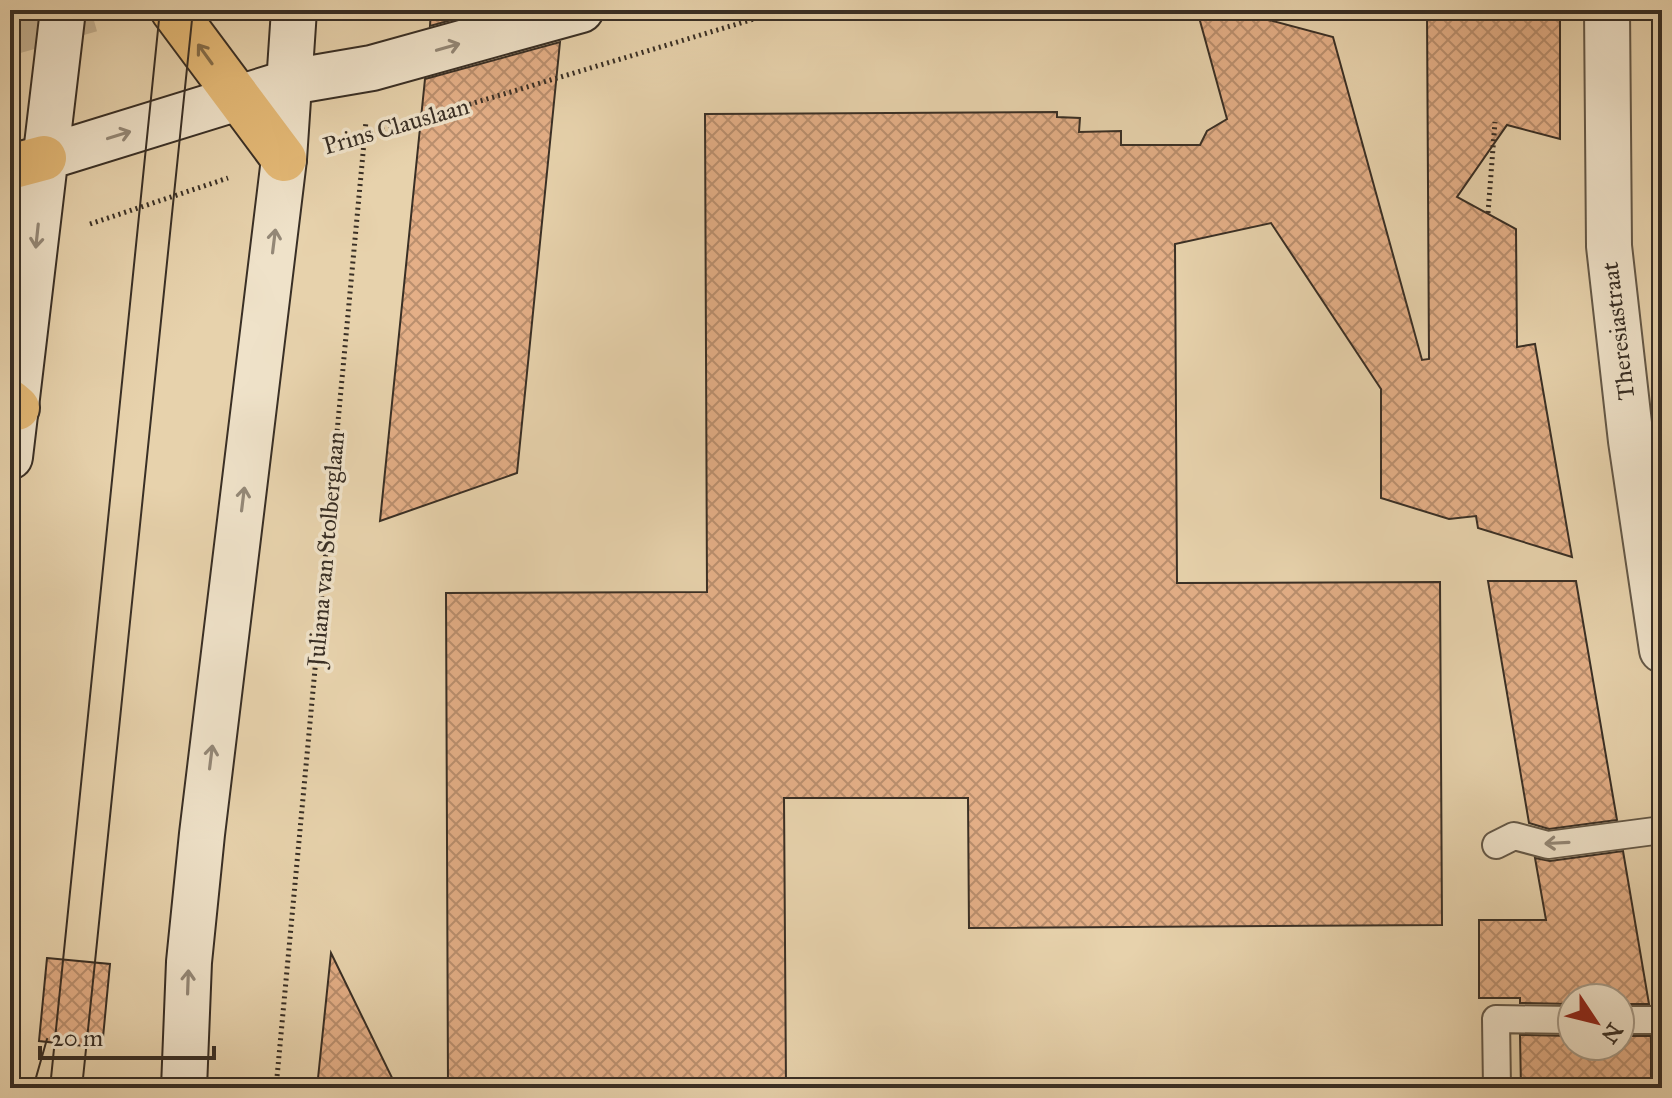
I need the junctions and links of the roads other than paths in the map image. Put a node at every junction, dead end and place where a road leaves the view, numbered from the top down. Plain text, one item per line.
1 (63, 10) edge
2 (173, 10) edge
3 (581, 10) edge
4 (1607, 10) edge
5 (289, 16) edge
6 (372, 68) junction
7 (290, 82) junction
8 (237, 98) junction
9 (284, 159) junction
10 (27, 163) edge
11 (13, 405) edge
12 (10, 457) edge
13 (1662, 650) edge
14 (1662, 830) edge
15 (1496, 845) dead end
16 (1556, 1020) edge
17 (1636, 1020) edge
18 (1662, 1020) edge
19 (184, 1088) edge
20 (1497, 1088) edge

1 - 10 street
8 -> 2 main road
6 -> 3 street
4 - 13 street, Theresiastraat
5 - 6 street
5 - 7 street
6 - 7 street
7 - 8 street
7 - 9 street
8 - 9 main road
10 -> 8 street
19 -> 9 street
10 -> 11 street
11 - 12 street
14 -> 15 lane
16 - 20 lane
17 - 18 lane

